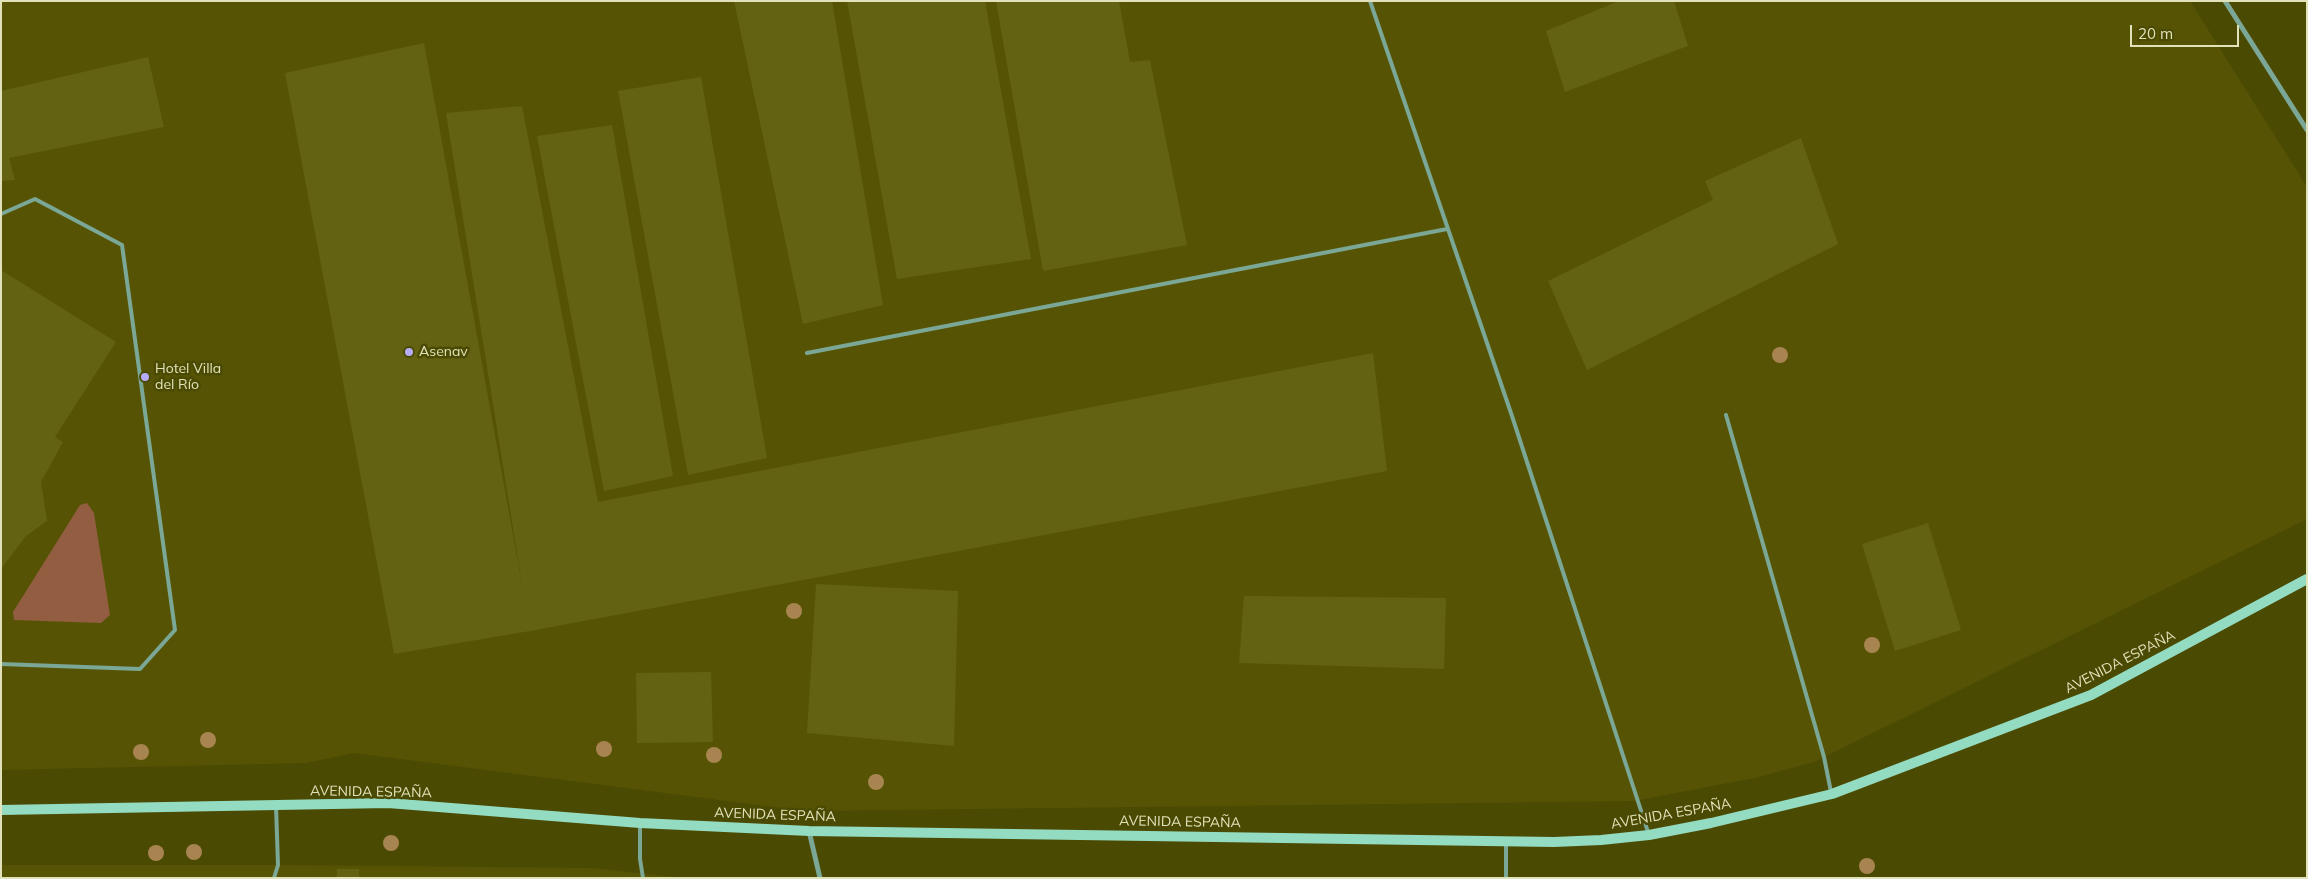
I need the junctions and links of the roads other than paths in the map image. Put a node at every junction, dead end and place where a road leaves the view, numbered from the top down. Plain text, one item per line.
1 (1370, 1) edge
2 (2225, 1) edge
3 (2307, 130) edge
4 (1, 214) edge
5 (1447, 229) junction
6 (807, 353) dead end
7 (1726, 415) dead end
8 (2307, 579) edge
9 (1, 664) edge
10 (1832, 794) junction
11 (276, 806) junction
12 (1, 810) edge
13 (640, 823) junction
14 (809, 831) junction
15 (1649, 835) junction
16 (1506, 841) junction
17 (274, 878) edge
18 (644, 878) edge
19 (820, 878) edge
20 (1506, 878) edge

1 - 5 lane
2 - 3 street
4 - 9 lane
5 - 6 lane
5 - 15 lane
7 - 10 lane
8 - 10 main road, AVENIDA ESPAÑA
10 - 15 main road, AVENIDA ESPAÑA
11 - 12 main road, AVENIDA ESPAÑA
11 - 13 main road, AVENIDA ESPAÑA
11 - 17 lane
13 - 14 main road, AVENIDA ESPAÑA
13 - 18 lane
14 - 16 main road, AVENIDA ESPAÑA
14 - 19 street
15 - 16 main road, AVENIDA ESPAÑA
16 - 20 lane

